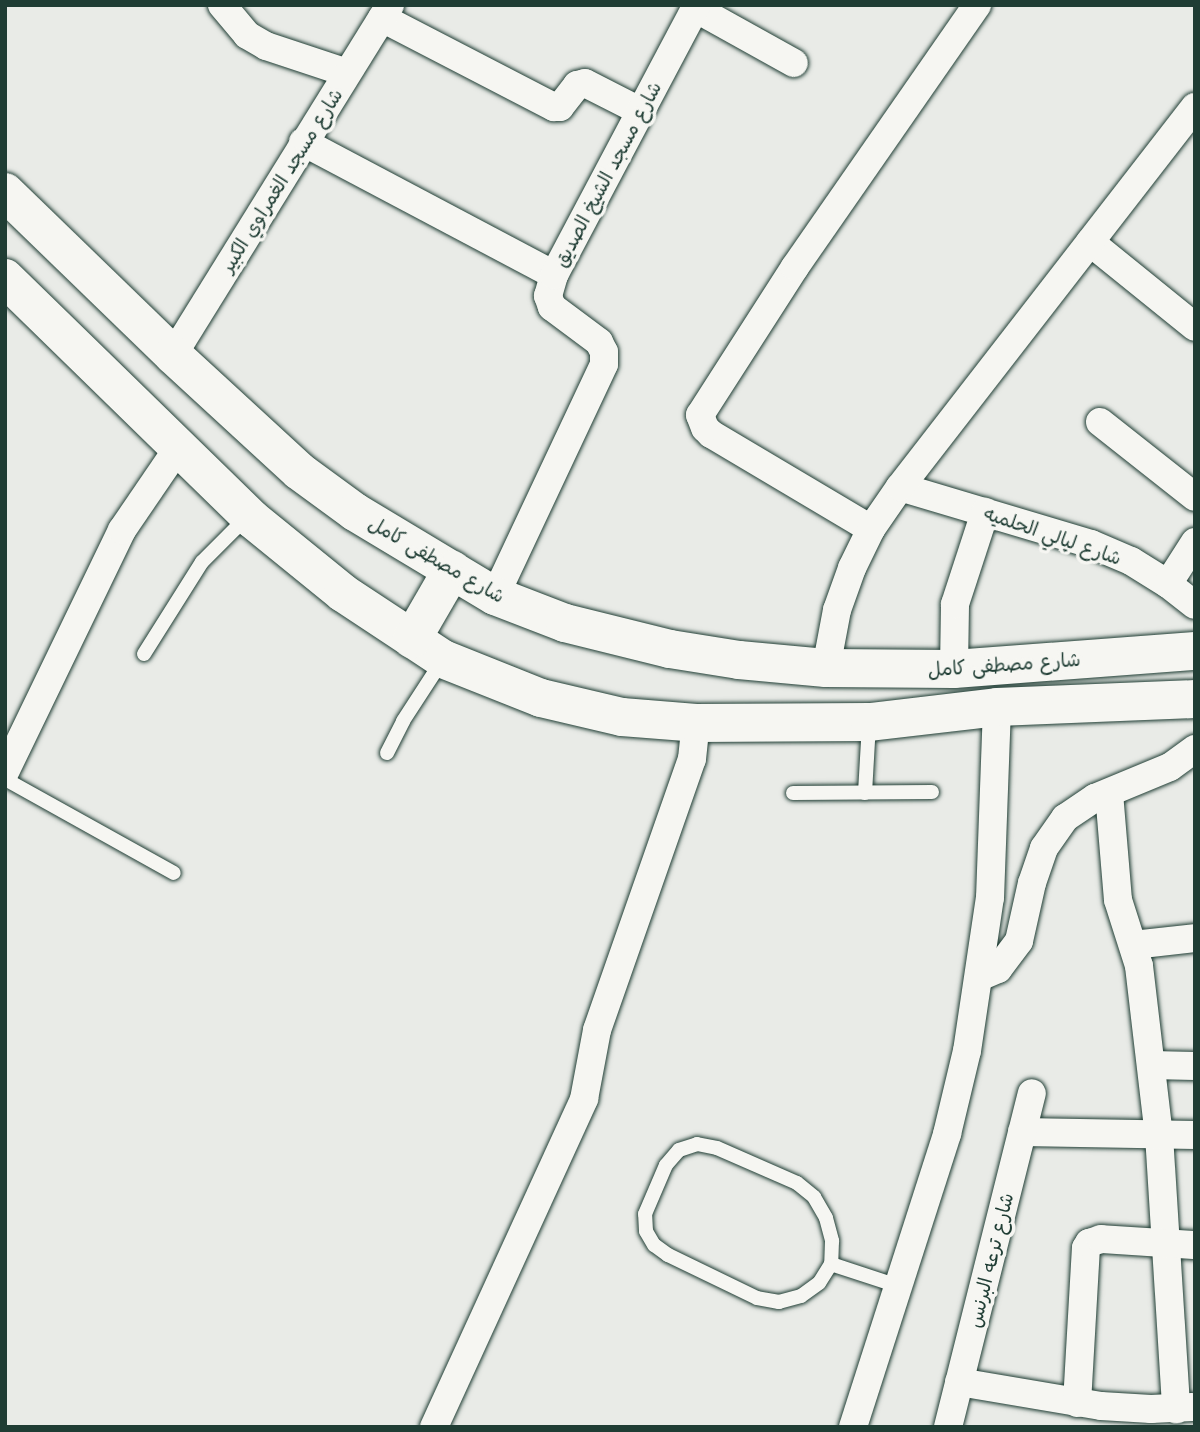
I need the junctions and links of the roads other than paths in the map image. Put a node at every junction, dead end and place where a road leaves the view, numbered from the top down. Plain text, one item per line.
1 (222, 5) edge
2 (977, 5) edge
3 (696, 6) edge
4 (386, 12) edge
5 (793, 63) dead end
6 (346, 73) junction
7 (1195, 107) edge
8 (640, 111) junction
9 (303, 142) junction
10 (5, 192) edge
11 (1090, 242) junction
12 (554, 275) junction
13 (5, 278) edge
14 (1195, 327) edge
15 (173, 355) junction
16 (1100, 422) dead end
17 (180, 445) junction
18 (900, 487) junction
19 (1195, 497) edge
20 (985, 512) junction
21 (252, 519) junction
22 (871, 529) junction
23 (1195, 542) edge
24 (452, 570) junction
25 (1168, 584) junction
26 (495, 596) junction
27 (1195, 606) edge
28 (412, 639) junction
29 (1195, 651) edge
30 (144, 654) dead end
31 (443, 659) junction
32 (826, 668) junction
33 (954, 669) junction
34 (1195, 699) edge
35 (997, 707) junction
36 (870, 722) junction
37 (696, 723) junction
38 (1195, 749) edge
39 (387, 753) dead end
40 (5, 772) edge
41 (5, 779) edge
42 (932, 792) dead end
43 (793, 793) dead end
44 (865, 793) junction
45 (1109, 793) junction
46 (174, 873) dead end
47 (1195, 938) edge
48 (1133, 945) junction
49 (979, 977) junction
50 (1151, 1065) junction
51 (1195, 1066) edge
52 (1032, 1093) dead end
53 (1022, 1132) junction
54 (1159, 1135) junction
55 (1195, 1135) edge
56 (1181, 1244) edge
57 (831, 1264) junction
58 (898, 1286) junction
59 (1184, 1333) edge
60 (959, 1382) junction
61 (1088, 1412) edge
62 (1183, 1413) edge
63 (434, 1427) edge
64 (853, 1427) edge
65 (948, 1427) edge

1 - 6 street
2 - 22 street
3 - 5 street
3 - 8 street, شارع مسجد الشيخ الصديق
4 - 6 street, شارع مسجد الغمراوي الكبير
4 - 8 street
6 - 9 street, شارع مسجد الغمراوي الكبير
7 - 11 street
8 - 12 street, شارع مسجد الشيخ الصديق
9 - 12 street
9 - 15 street, شارع مسجد الغمراوي الكبير
10 - 15 main road, شارع مصطفى كامل
11 - 14 street
11 - 18 street
12 - 26 street, شارع مسجد الشيخ الصديق
13 - 17 main road
15 - 24 main road, شارع مصطفى كامل
16 - 19 street
17 - 21 main road
17 - 40 street
18 - 20 street, شارع ليالي الحلميه
18 - 22 street
20 - 25 street, شارع ليالي الحلميه
20 - 33 street
21 - 28 main road
21 - 30 lane
22 - 32 street
23 - 25 street
24 - 26 main road, شارع مصطفى كامل
24 - 28 main road
25 - 27 street, شارع ليالي الحلميه
26 - 32 main road, شارع مصطفى كامل
28 - 31 main road
29 - 33 main road, شارع مصطفى كامل
31 - 37 main road
31 - 39 lane
32 - 33 main road, شارع مصطفى كامل
34 - 35 main road
35 - 36 main road
35 - 49 street
36 - 37 main road
36 - 44 lane
37 - 63 street
38 - 45 street
41 - 46 lane
42 - 44 lane
43 - 44 lane
45 - 48 street
45 - 49 street
47 - 48 street
48 - 50 street
49 - 58 street
50 - 51 street
50 - 54 street
52 - 53 street, شارع ترعه البرنس
53 - 54 street
53 - 60 street, شارع ترعه البرنس
54 - 55 street
54 - 56 street
56 - 59 street
56 - 61 street
57 - 57 lane
57 - 58 lane
58 - 64 street
59 - 62 street
60 - 61 street
60 - 65 street, شارع ترعه البرنس
61 - 62 street

